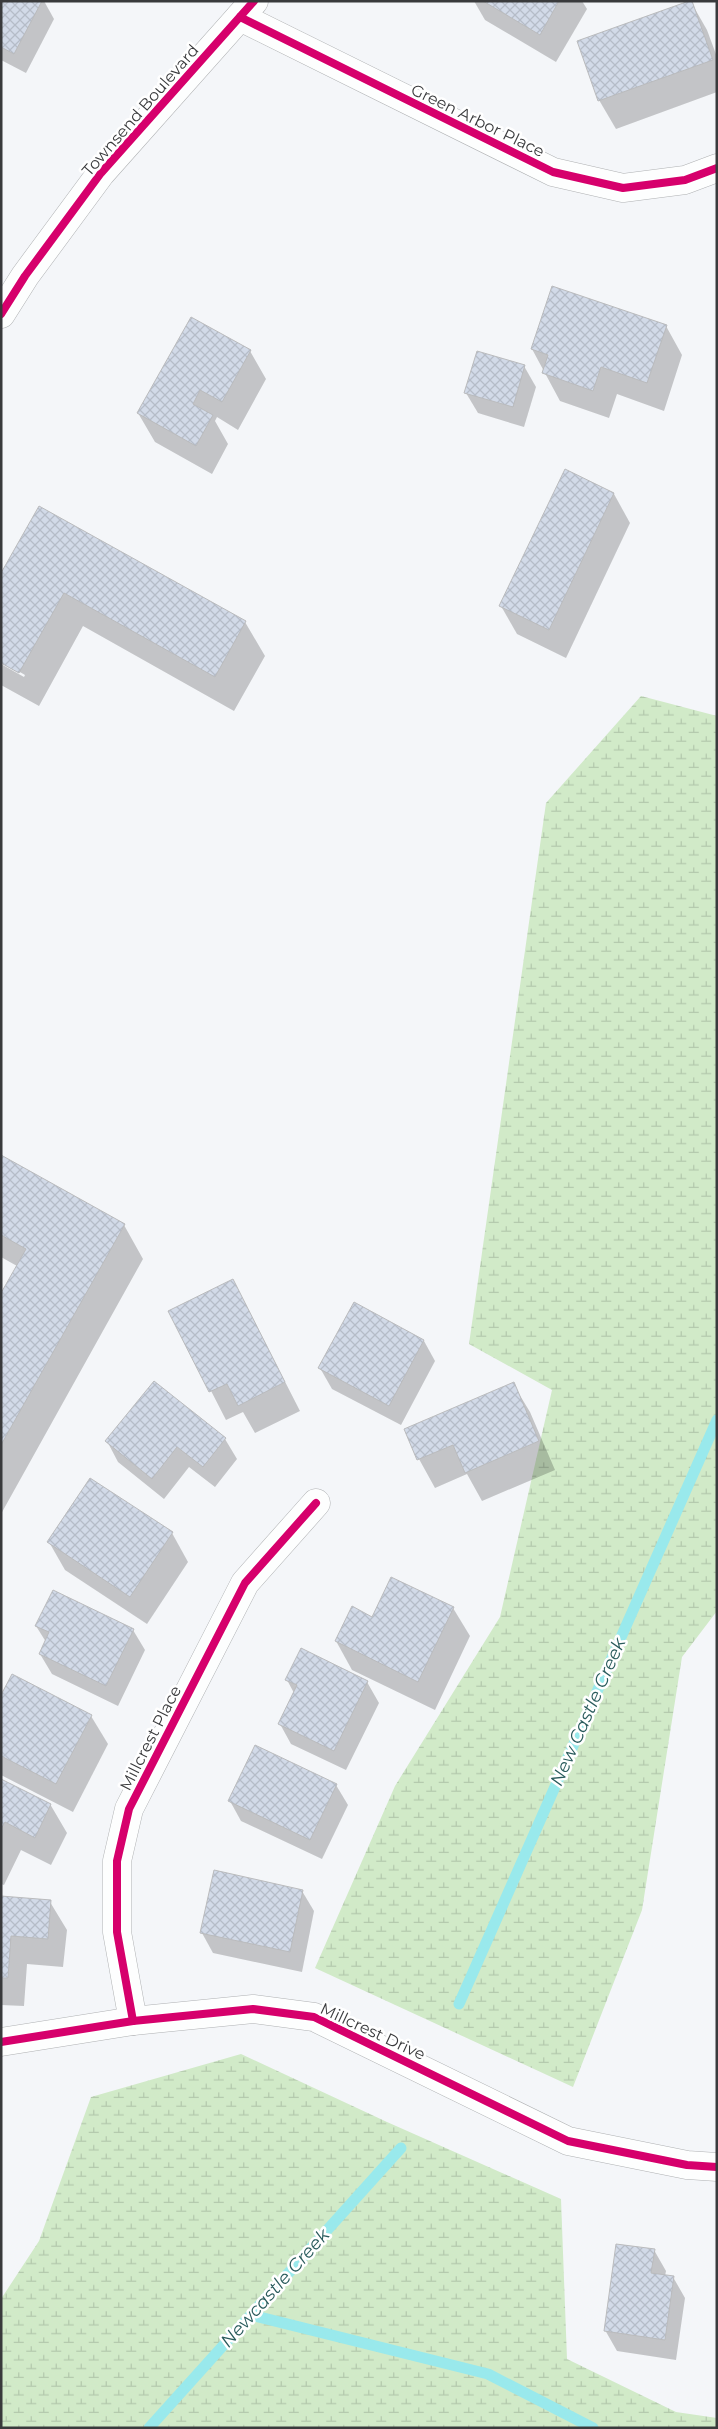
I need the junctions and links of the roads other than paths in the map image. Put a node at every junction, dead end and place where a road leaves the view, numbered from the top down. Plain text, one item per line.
1 (247, 9) edge
2 (717, 168) edge
3 (1, 314) edge
4 (316, 1503) dead end
5 (133, 2021) junction
6 (1, 2042) edge
7 (717, 2167) edge

1 - 2 street, Green Arbor Place
1 - 3 street, Townsend Boulevard
4 - 5 street, Millcrest Place
5 - 6 street, Millcrest Drive
5 - 7 street, Millcrest Drive

